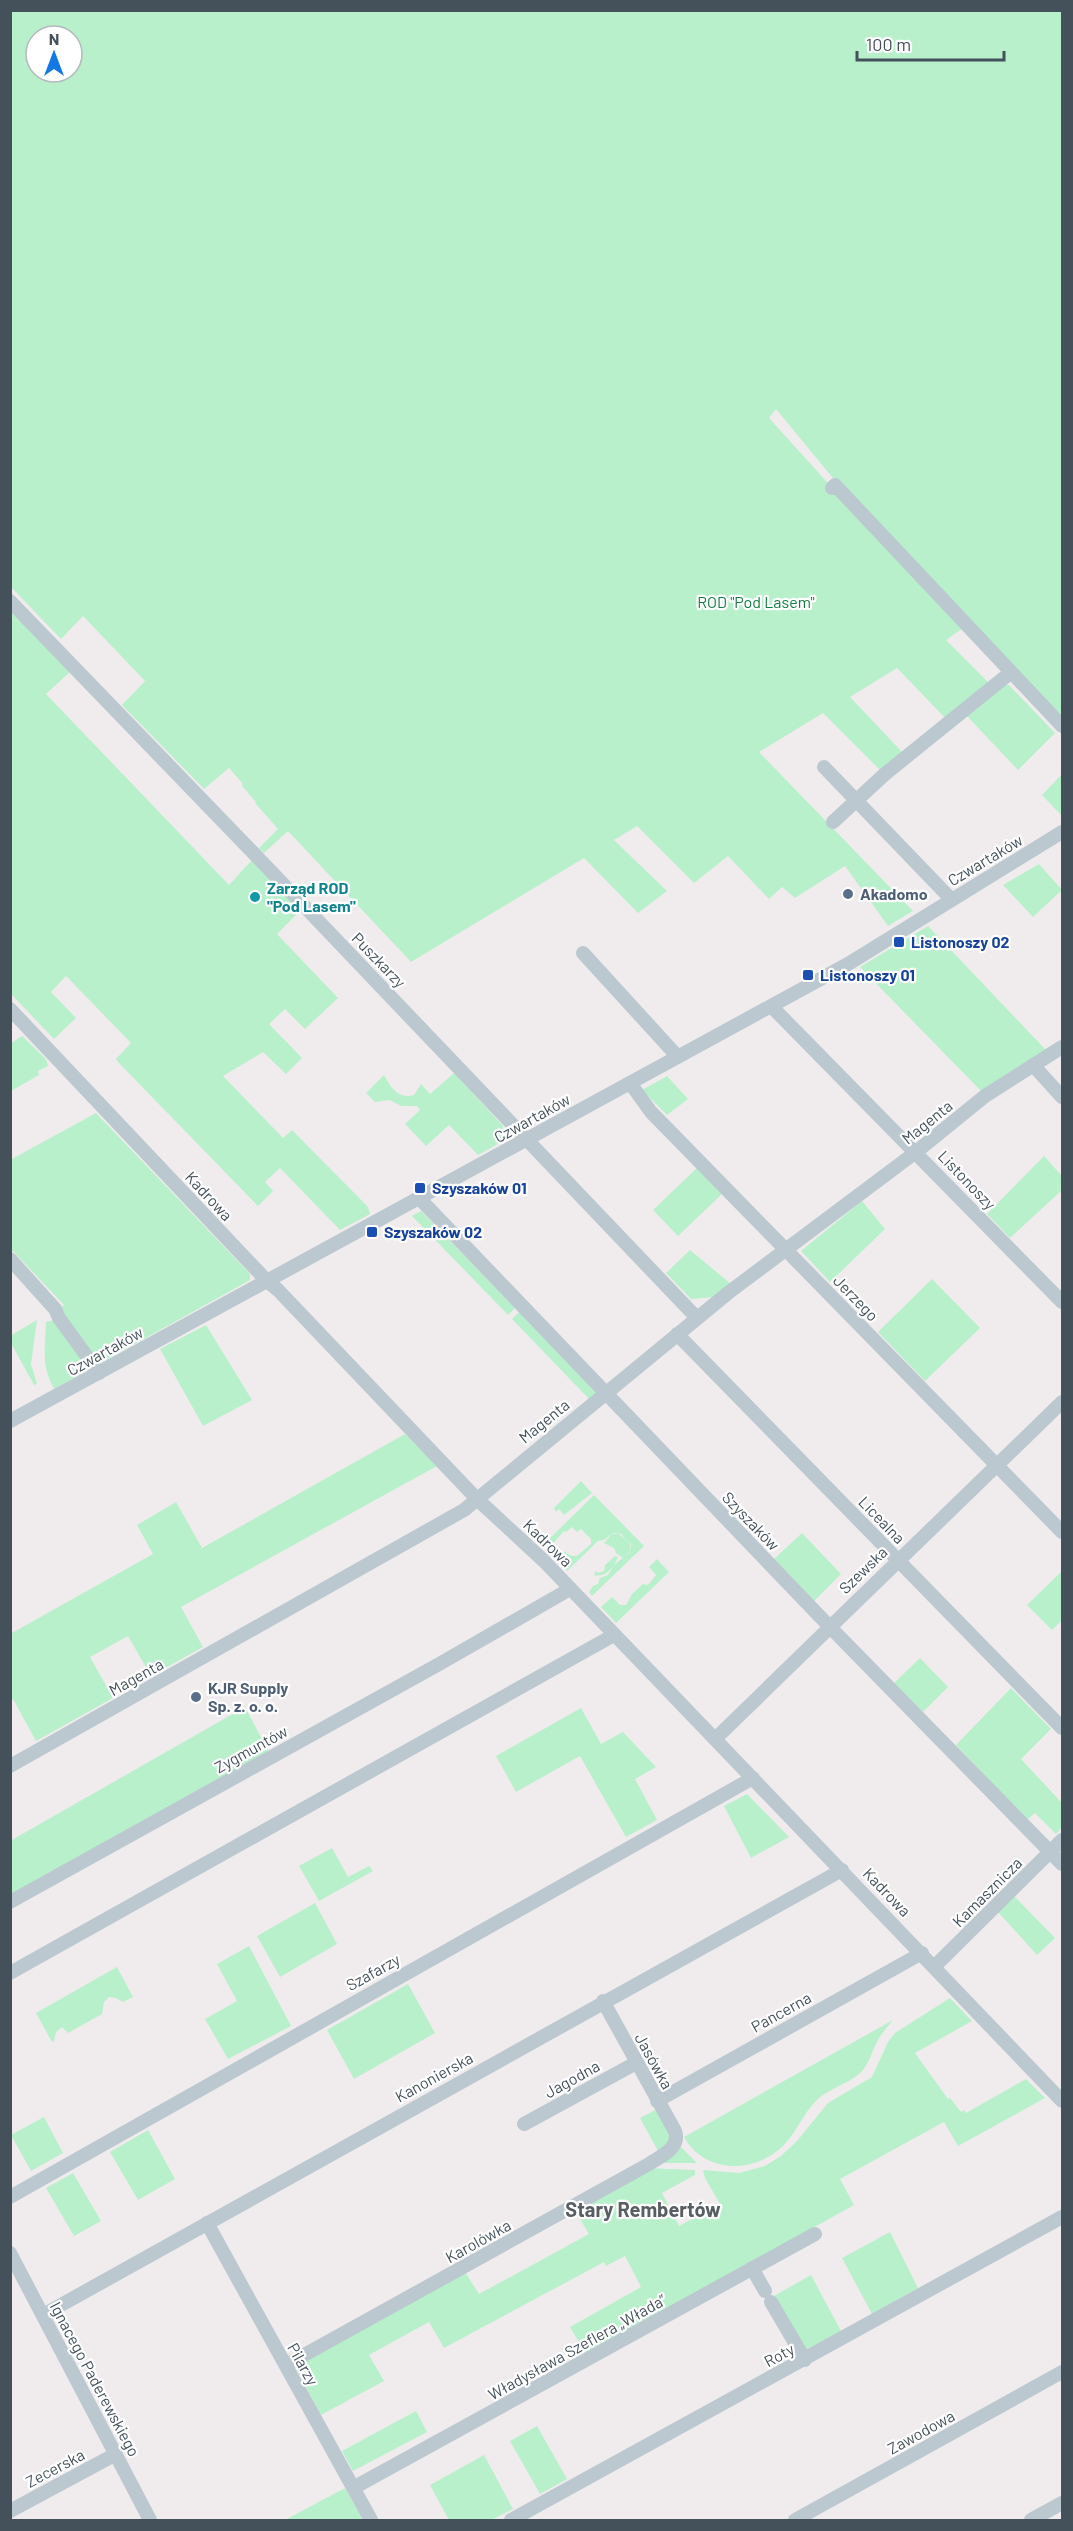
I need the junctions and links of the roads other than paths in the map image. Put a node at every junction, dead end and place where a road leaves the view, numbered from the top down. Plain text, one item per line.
1 (832, 488) dead end
2 (10, 601) edge
3 (1010, 673) junction
4 (1062, 726) edge
5 (824, 768) dead end
6 (856, 800) junction
7 (832, 822) dead end
8 (1062, 832) edge
9 (951, 899) junction
10 (583, 953) dead end
11 (771, 1006) junction
12 (10, 1009) edge
13 (1062, 1047) edge
14 (678, 1057) junction
15 (1033, 1065) junction
16 (630, 1083) junction
17 (1062, 1097) edge
18 (527, 1139) junction
19 (916, 1152) junction
20 (419, 1198) junction
21 (786, 1250) junction
22 (10, 1259) edge
23 (267, 1281) junction
24 (1062, 1302) edge
25 (697, 1318) junction
26 (677, 1334) junction
27 (99, 1373) junction
28 (606, 1392) junction
29 (1062, 1402) edge
30 (10, 1421) edge
31 (996, 1464) junction
32 (477, 1499) junction
33 (1062, 1532) edge
34 (898, 1560) junction
35 (570, 1588) junction
36 (830, 1626) junction
37 (614, 1635) junction
38 (1062, 1728) edge
39 (715, 1739) junction
40 (10, 1766) edge
41 (753, 1778) junction
42 (1062, 1840) edge
43 (1051, 1852) junction
44 (1062, 1864) edge
45 (843, 1870) junction
46 (10, 1902) edge
47 (922, 1953) junction
48 (934, 1967) junction
49 (10, 1973) edge
50 (603, 2001) junction
51 (636, 2062) junction
52 (657, 2101) junction
53 (1062, 2101) edge
54 (524, 2124) dead end
55 (677, 2136) joint
56 (10, 2197) edge
57 (1062, 2217) edge
58 (207, 2223) junction
59 (815, 2234) dead end
60 (10, 2253) edge
61 (752, 2268) junction
62 (43, 2314) junction
63 (805, 2360) junction
64 (286, 2366) junction
65 (1062, 2372) edge
66 (116, 2454) junction
67 (353, 2488) junction
68 (1062, 2503) edge
69 (10, 2511) edge
70 (150, 2520) edge
71 (371, 2520) edge
72 (511, 2520) edge
73 (795, 2520) edge
74 (1030, 2520) edge

1 - 3 street
2 - 18 street, Puszkarzy
3 - 4 street
3 - 6 street
5 - 6 street
6 - 7 street
6 - 9 street
8 - 9 street, Czwartaków
9 - 11 street, Czwartaków
10 - 14 street
11 - 14 street, Czwartaków
11 - 19 street, Listonoszy
12 - 23 street, Kadrowa
13 - 15 street, Magenta
14 - 16 street, Czwartaków
15 - 17 street
15 - 19 street, Magenta
16 - 18 street, Czwartaków
16 - 21 street, Jerzego
18 - 20 street, Czwartaków
18 - 25 street, Puszkarzy
19 - 21 street, Magenta
19 - 24 street, Listonoszy
20 - 23 street, Czwartaków
20 - 28 street, Szyszaków
21 - 25 street, Magenta
21 - 31 street, Jerzego
22 - 27 street
23 - 27 street, Czwartaków
23 - 32 street, Kadrowa
25 - 26 street, Magenta
26 - 28 street, Magenta
26 - 34 street, Licealna
27 - 30 street, Czwartaków
28 - 32 street, Magenta
28 - 36 street, Szyszaków
29 - 31 street, Szewska
31 - 33 street, Jerzego
31 - 34 street, Szewska
32 - 35 street, Kadrowa
32 - 40 street, Magenta
34 - 36 street, Szewska
34 - 38 street, Licealna
35 - 37 street, Kadrowa
35 - 46 street, Zygmuntów
36 - 39 street, Szewska
36 - 43 street, Szyszaków
37 - 39 street, Kadrowa
37 - 49 street
39 - 41 street, Kadrowa
41 - 45 street, Kadrowa
41 - 56 street, Szafarzy
42 - 43 street, Kamasznicza
43 - 44 street, Szyszaków
43 - 48 street, Kamasznicza
45 - 47 street, Kadrowa
45 - 50 street, Kanonierska
47 - 48 street, Kadrowa
47 - 52 street, Pancerna
48 - 53 street, Kadrowa
50 - 51 street, Jasówka
50 - 58 street, Kanonierska
51 - 52 street, Jasówka
51 - 54 street, Jagodna
52 - 55 street, Jasówka
55 - 64 street, Karolówka
57 - 63 street, Roty
58 - 62 street, Kanonierska
58 - 64 street, Pilarzy
59 - 61 street, Władysława Szeflera „Włada”
60 - 62 street, Ignacego Paderewskiego
61 - 63 street
61 - 67 street, Władysława Szeflera „Włada”
62 - 66 street, Ignacego Paderewskiego
63 - 72 street, Roty
64 - 67 street, Pilarzy
65 - 73 street, Zawodowa
66 - 69 street, Zecerska
66 - 70 street, Ignacego Paderewskiego
67 - 71 street, Pilarzy
68 - 74 street

